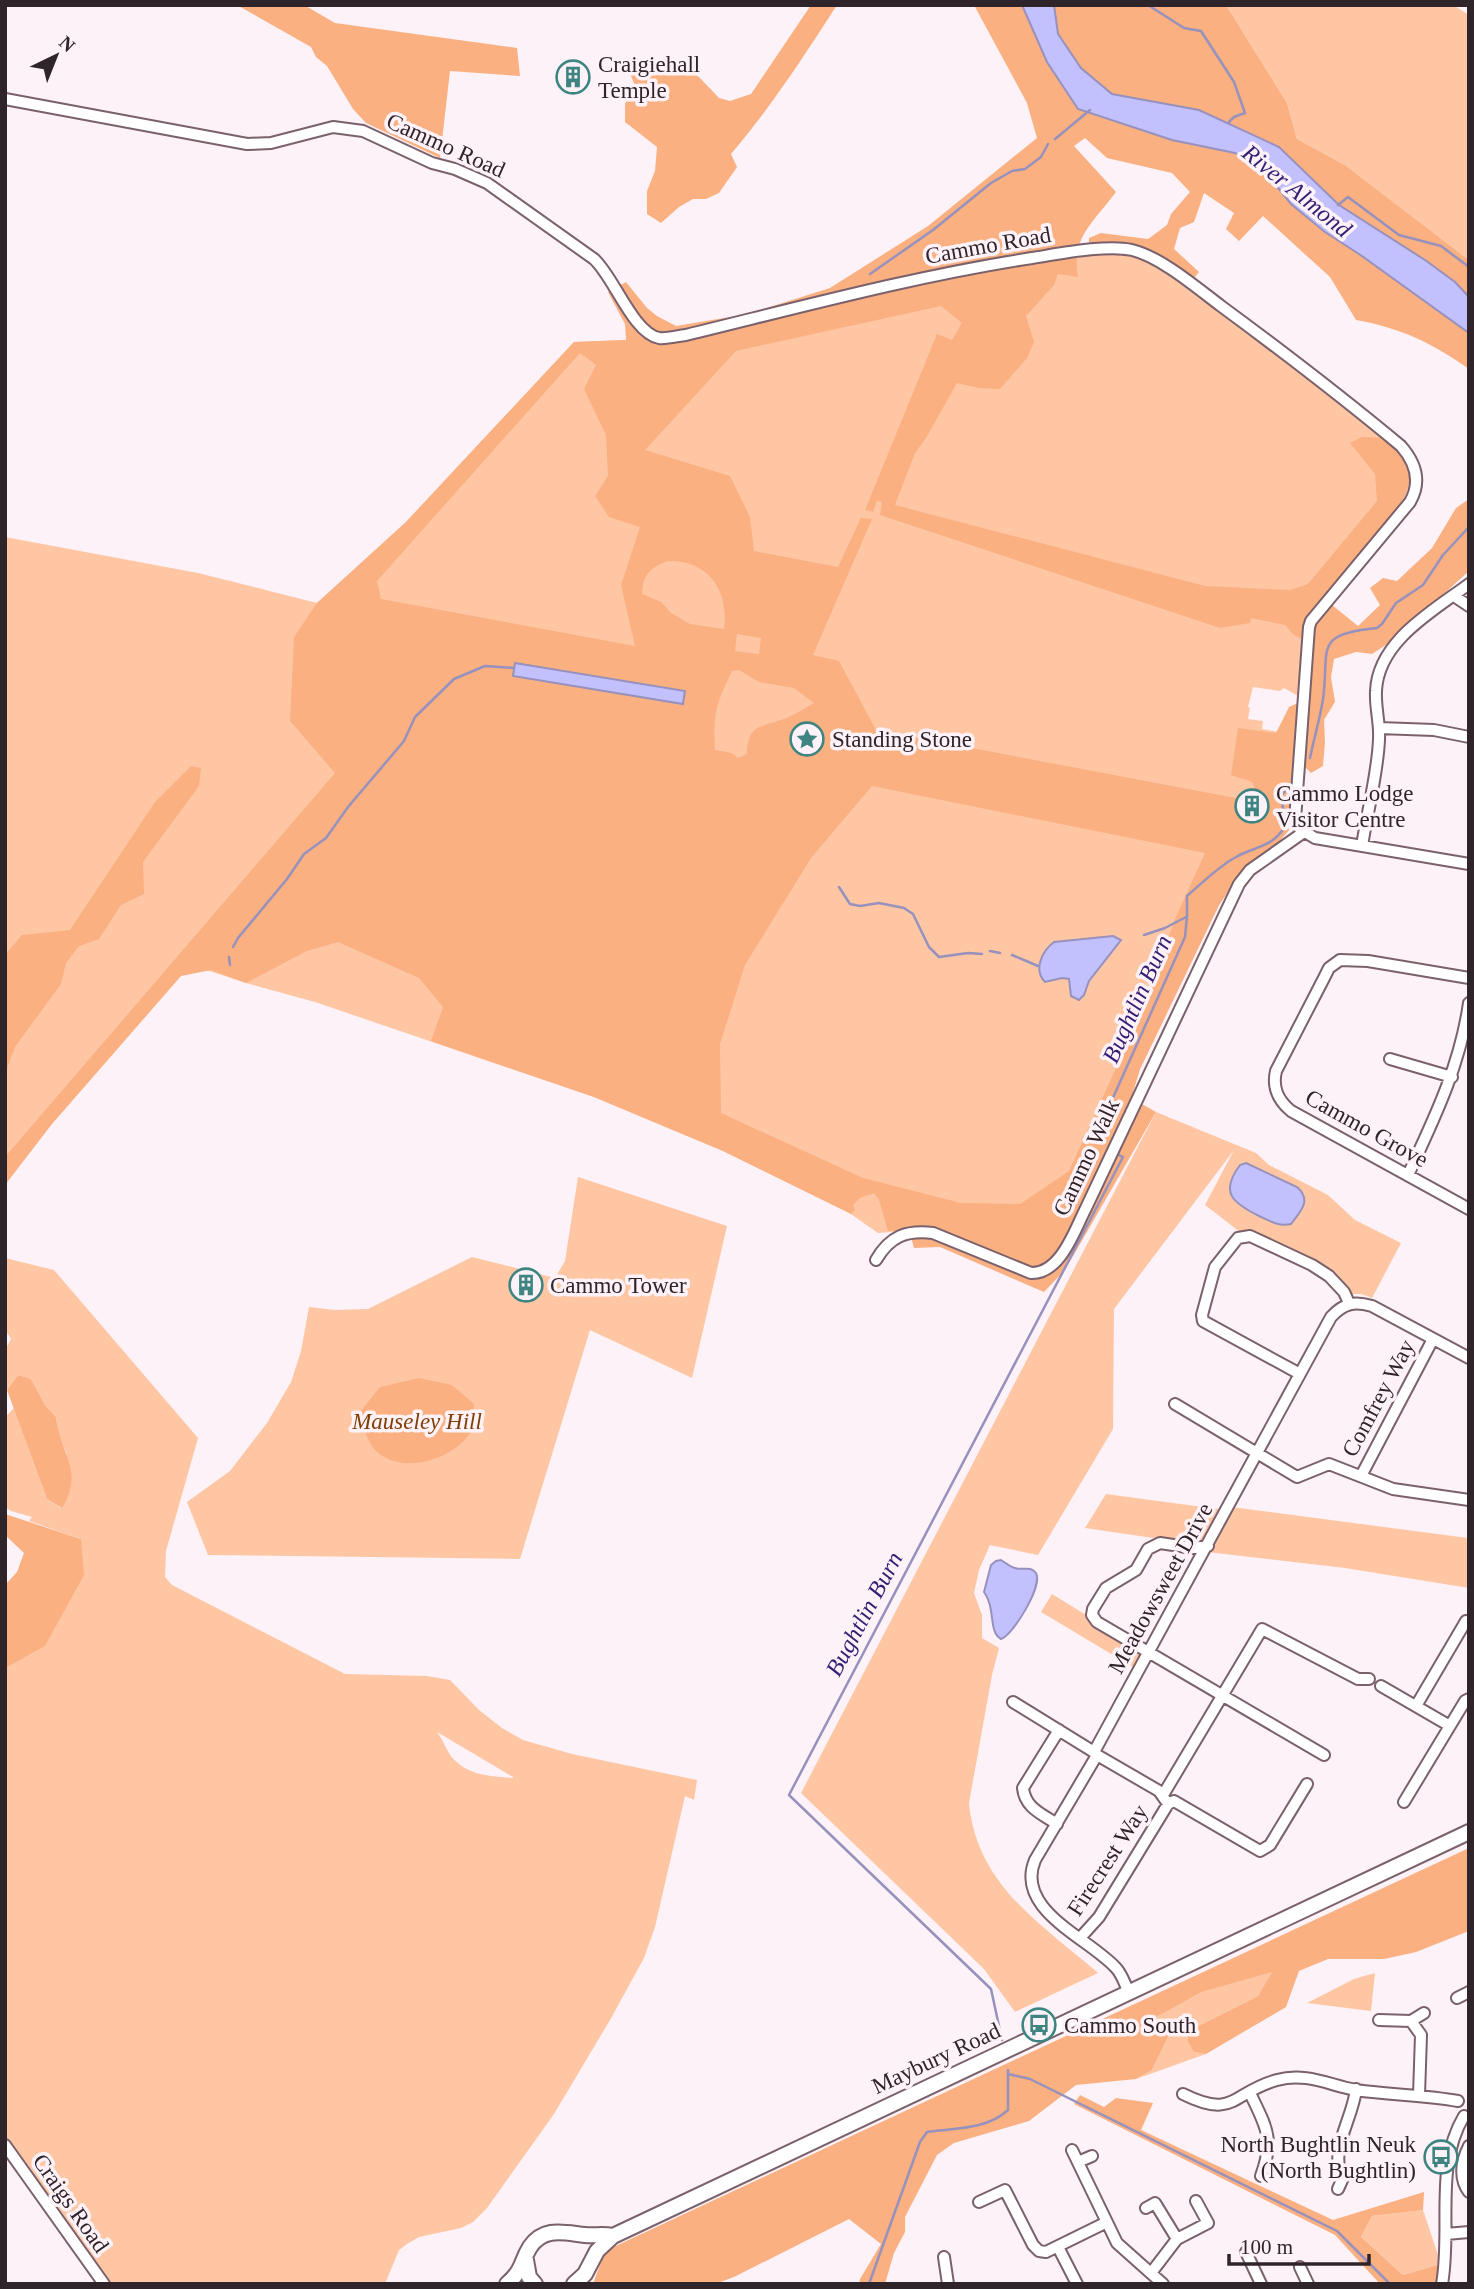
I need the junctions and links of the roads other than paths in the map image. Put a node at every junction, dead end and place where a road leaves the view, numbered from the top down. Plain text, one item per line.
1 (5, 99) edge
2 (1469, 584) edge
3 (1454, 596) junction
4 (1469, 606) edge
5 (1379, 728) junction
6 (1469, 737) edge
7 (1304, 832) junction
8 (1362, 846) junction
9 (1469, 864) edge
10 (1469, 978) edge
11 (1469, 1003) edge
12 (1390, 1058) dead end
13 (1452, 1077) junction
14 (1408, 1175) junction
15 (1469, 1209) edge
16 (876, 1260) dead end
17 (1349, 1303) junction
18 (1433, 1339) junction
19 (1469, 1358) edge
20 (1300, 1374) junction
21 (1175, 1404) dead end
22 (1257, 1454) junction
23 (1361, 1476) junction
24 (1469, 1500) edge
25 (1208, 1546) junction
26 (1469, 1622) edge
27 (1150, 1653) junction
28 (1369, 1679) dead end
29 (1381, 1686) dead end
30 (1224, 1696) junction
31 (1469, 1699) edge
32 (1013, 1702) dead end
33 (1416, 1706) junction
34 (1450, 1727) junction
35 (1059, 1730) junction
36 (1096, 1753) junction
37 (1324, 1755) dead end
38 (1307, 1784) dead end
39 (1165, 1800) junction
40 (1404, 1802) dead end
41 (1057, 1824) junction
42 (1469, 1832) edge
43 (1080, 1938) junction
44 (1129, 1992) junction
45 (1469, 1992) edge
46 (1457, 1998) dead end
47 (1423, 2012) dead end
48 (1379, 2020) dead end
49 (1412, 2021) junction
50 (1356, 2090) junction
51 (1250, 2093) junction
52 (1182, 2094) dead end
53 (1419, 2095) junction
54 (1463, 2097) edge
55 (1466, 2117) edge
56 (5, 2145) edge
57 (1469, 2146) edge
58 (1072, 2150) dead end
59 (1092, 2156) dead end
60 (1078, 2162) junction
61 (1448, 2164) junction
62 (1462, 2165) junction
63 (1261, 2176) dead end
64 (1338, 2189) dead end
65 (1469, 2192) edge
66 (979, 2202) dead end
67 (1196, 2202) dead end
68 (1146, 2208) dead end
69 (1105, 2222) junction
70 (1469, 2232) edge
71 (570, 2233) junction
72 (1446, 2234) junction
73 (613, 2236) junction
74 (1177, 2239) junction
75 (1058, 2247) junction
76 (1246, 2252) dead end
77 (944, 2257) dead end
78 (526, 2258) junction
79 (1300, 2267) dead end
80 (1151, 2273) junction
81 (586, 2275) edge
82 (97, 2281) edge
83 (507, 2284) edge
84 (535, 2284) edge
85 (574, 2284) edge
86 (948, 2284) edge
87 (1077, 2284) edge
88 (1163, 2284) edge
89 (1261, 2284) edge
90 (1308, 2284) edge
91 (1442, 2284) edge

1 - 7 street, Cammo Road
2 - 3 street
3 - 4 street
3 - 5 street
5 - 6 street
5 - 8 street
7 - 8 street
7 - 16 street, Cammo Walk
8 - 9 street
10 - 14 street, Cammo Grove
11 - 13 street
12 - 13 street
13 - 14 street
14 - 15 street, Cammo Grove
17 - 18 street
17 - 20 street, Meadowsweet Drive
17 - 20 street
18 - 19 street
18 - 23 street, Comfrey Way
20 - 22 street, Meadowsweet Drive
21 - 22 street
22 - 23 street
22 - 25 street, Meadowsweet Drive
23 - 24 street
25 - 27 street, Meadowsweet Drive
25 - 27 street
26 - 33 street
27 - 30 street
27 - 36 street, Meadowsweet Drive
28 - 30 street, Firecrest Way
29 - 33 street
30 - 37 street
30 - 39 street, Firecrest Way
31 - 34 street
32 - 35 street
33 - 34 street
34 - 40 street
35 - 36 street
35 - 41 street
36 - 39 street
36 - 41 street, Meadowsweet Drive
38 - 39 street
39 - 43 street, Firecrest Way
41 - 43 street, Meadowsweet Drive
42 - 44 main road, Maybury Road
43 - 44 street, Meadowsweet Drive
44 - 73 main road, Maybury Road
45 - 46 street
47 - 49 street
48 - 49 street
49 - 53 street
50 - 51 street
50 - 53 street
50 - 64 street
51 - 52 street
51 - 63 street
53 - 54 street
54 - 55 street
55 - 61 street
56 - 82 street, Craigs Road
57 - 62 street
58 - 60 street
59 - 60 street
60 - 69 street
61 - 62 street
61 - 72 street
62 - 65 street
66 - 75 street
67 - 74 street
68 - 74 street
69 - 75 street
69 - 80 street
70 - 72 street
71 - 73 main road, Maybury Road
71 - 78 main road, Maybury Road
71 - 81 main road
72 - 91 street
73 - 81 main road, Maybury Road
74 - 80 street
75 - 87 street
76 - 89 street
77 - 86 street
78 - 83 main road, Maybury Road
78 - 84 main road
79 - 90 street
80 - 88 street
81 - 85 main road, Maybury Road

